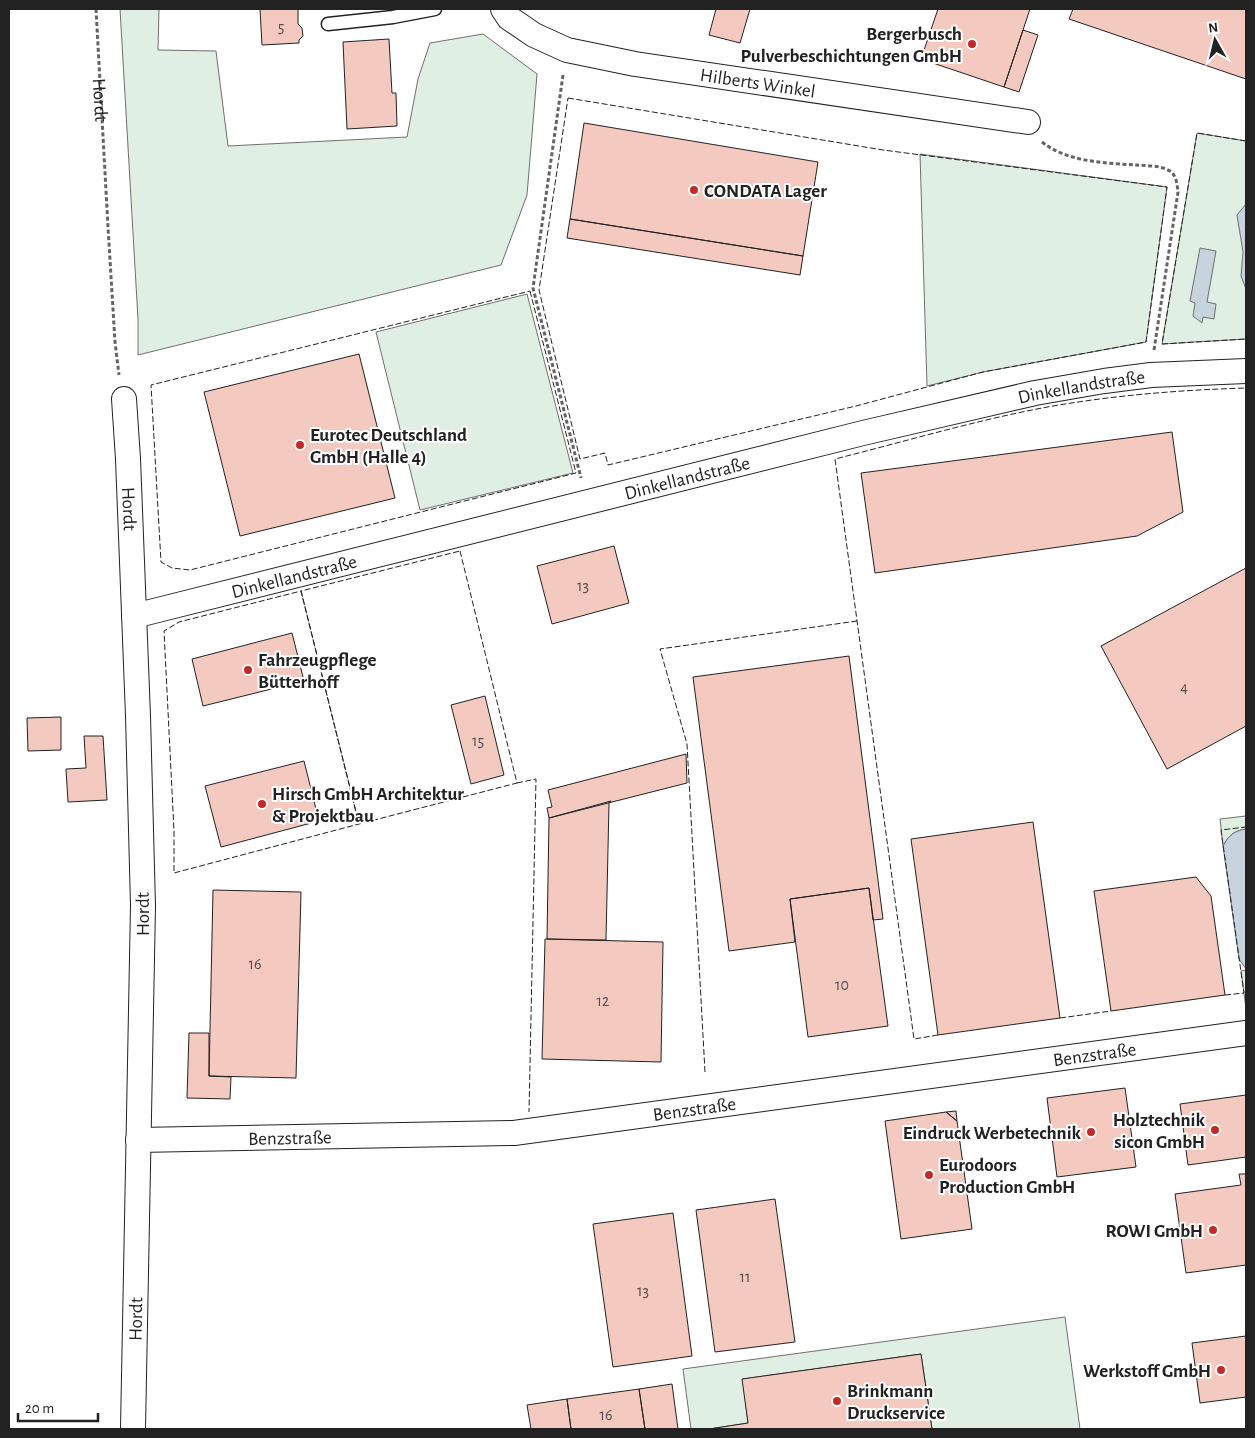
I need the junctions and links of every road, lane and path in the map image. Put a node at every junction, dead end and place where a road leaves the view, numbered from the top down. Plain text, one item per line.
1 (96, 9) edge
2 (435, 9) edge
3 (503, 9) edge
4 (328, 24) dead end
5 (567, 50) junction
6 (1028, 122) joint
7 (1246, 371) edge
8 (119, 372) dead end
9 (1151, 375) junction
10 (124, 399) dead end
11 (587, 503) junction
12 (134, 616) junction
13 (1246, 1034) edge
14 (138, 1140) junction
15 (133, 1429) edge

1 - 8 path, Hordt
2 - 4 lane
3 - 5 street, Hilberts Winkel
5 - 6 street, Hilberts Winkel
5 - 11 path
6 - 9 path
7 - 9 street, Dinkellandstraße
9 - 11 street, Dinkellandstraße
10 - 12 street, Hordt
11 - 12 street, Dinkellandstraße
12 - 14 street, Hordt
13 - 14 street, Benzstraße
14 - 15 street, Hordt

